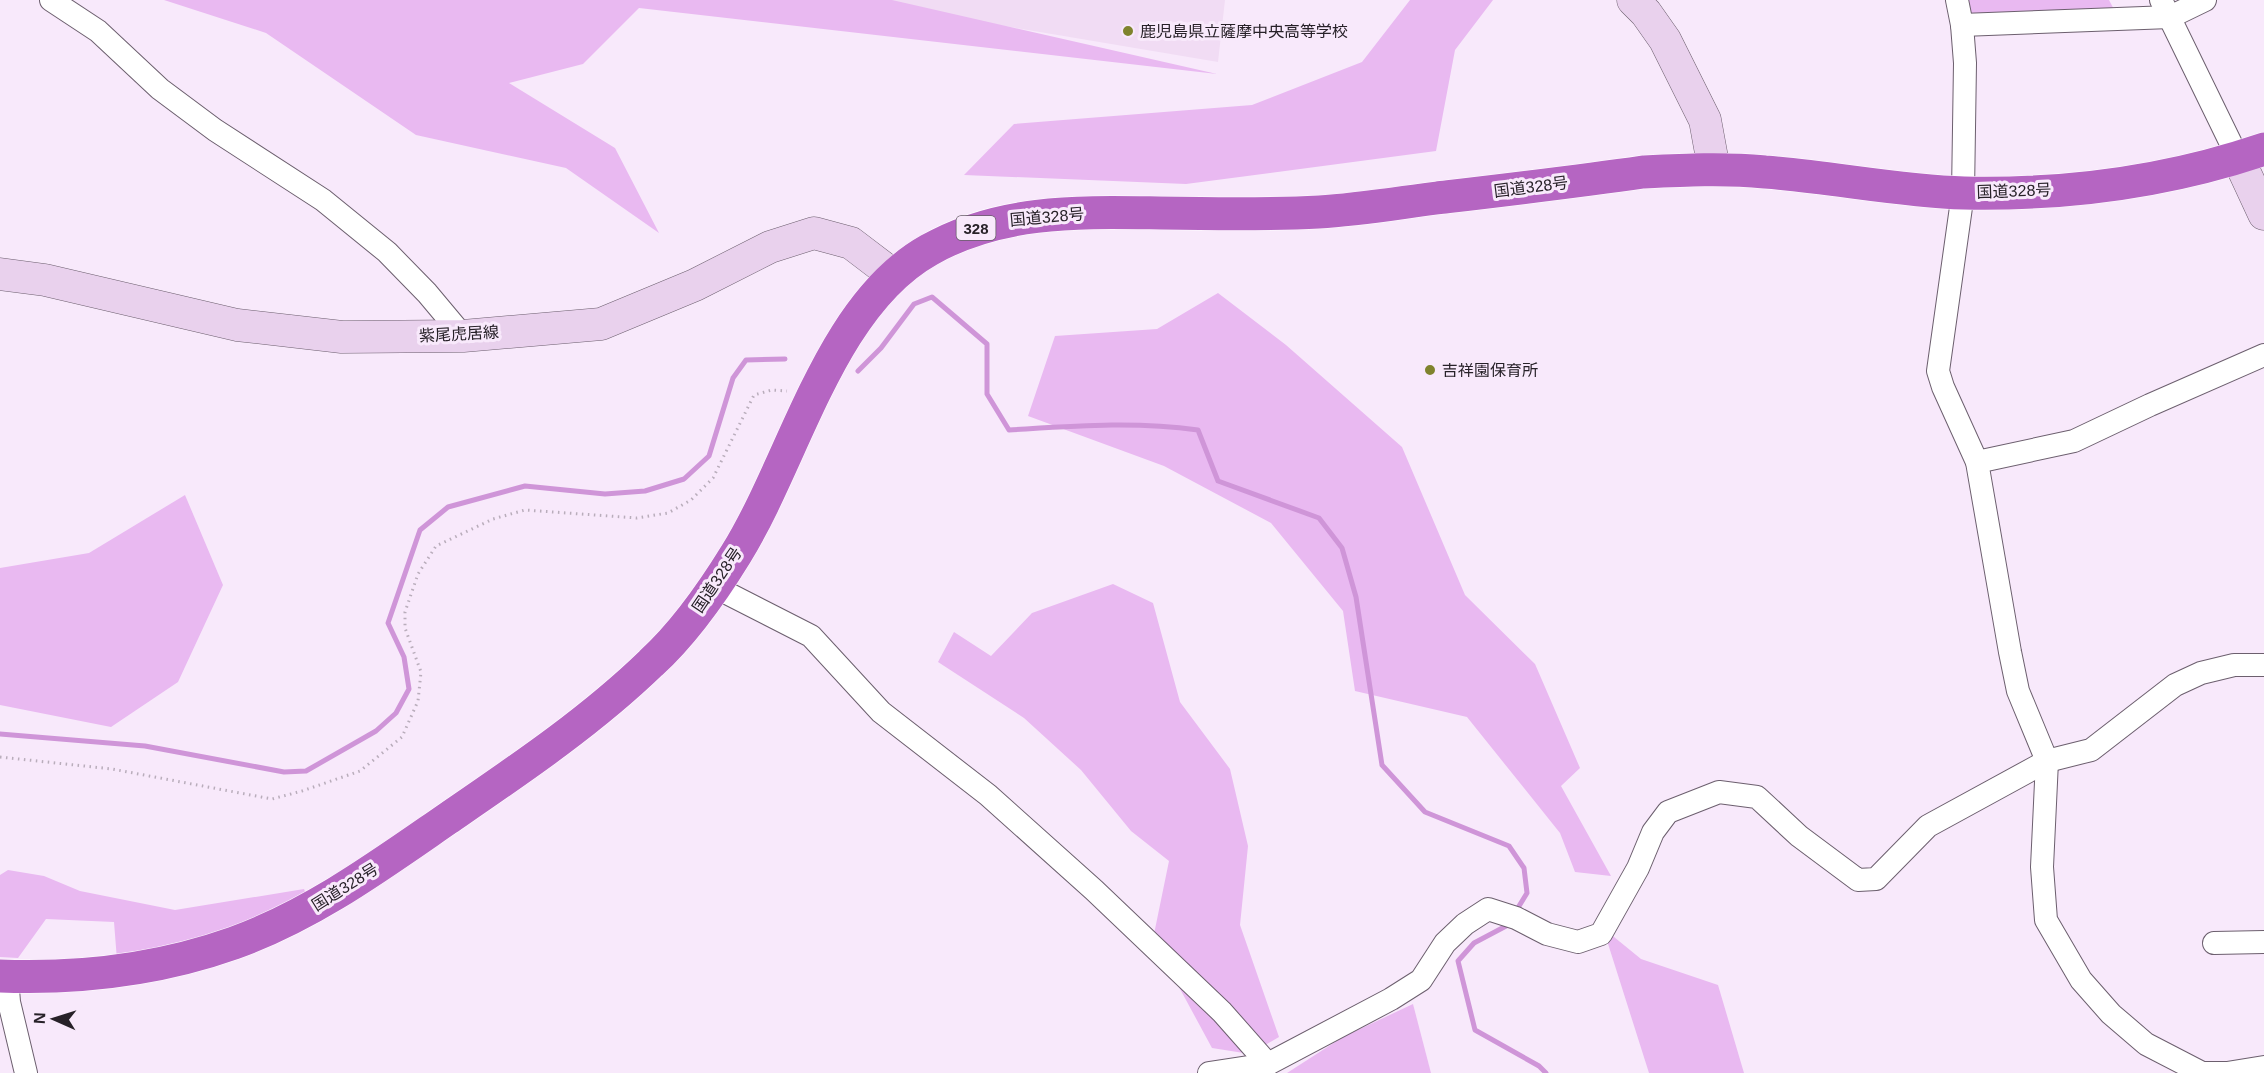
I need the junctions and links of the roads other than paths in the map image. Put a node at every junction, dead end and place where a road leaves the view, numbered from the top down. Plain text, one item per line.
1 (51, 0) edge
2 (1633, 0) edge
3 (1957, 0) edge
4 (2205, 0) edge
5 (2166, 9) edge
6 (1962, 25) junction
7 (2251, 154) edge
8 (1714, 169) junction
9 (1963, 193) junction
10 (2264, 214) edge
11 (0, 274) edge
12 (893, 275) junction
13 (463, 336) junction
14 (2264, 355) edge
15 (1977, 462) junction
16 (715, 587) junction
17 (2264, 665) edge
18 (2047, 760) junction
19 (2264, 942) edge
20 (2214, 944) dead end
21 (3, 976) edge
22 (1268, 1064) junction
23 (2264, 1067) edge
24 (26, 1073) edge
25 (1209, 1073) edge
26 (2202, 1073) edge

1 - 13 street
2 - 8 main road
3 - 6 street
4 - 5 street
5 - 6 street
5 - 7 street
6 - 9 street
7 - 9 highway, 国道328号 / 328
7 - 10 main road
8 - 9 highway, 国道328号 / 328
8 - 12 highway, 国道328号 / 328
9 - 15 street
11 - 13 main road, 紫尾虎居線
12 - 13 main road, 紫尾虎居線
12 - 16 highway, 国道328号 / 328
14 - 15 street
15 - 18 street
16 - 21 highway, 国道328号 / 328
16 - 22 street
17 - 18 street
18 - 22 street
18 - 26 street
19 - 20 street
21 - 24 street
22 - 25 street
23 - 26 street

